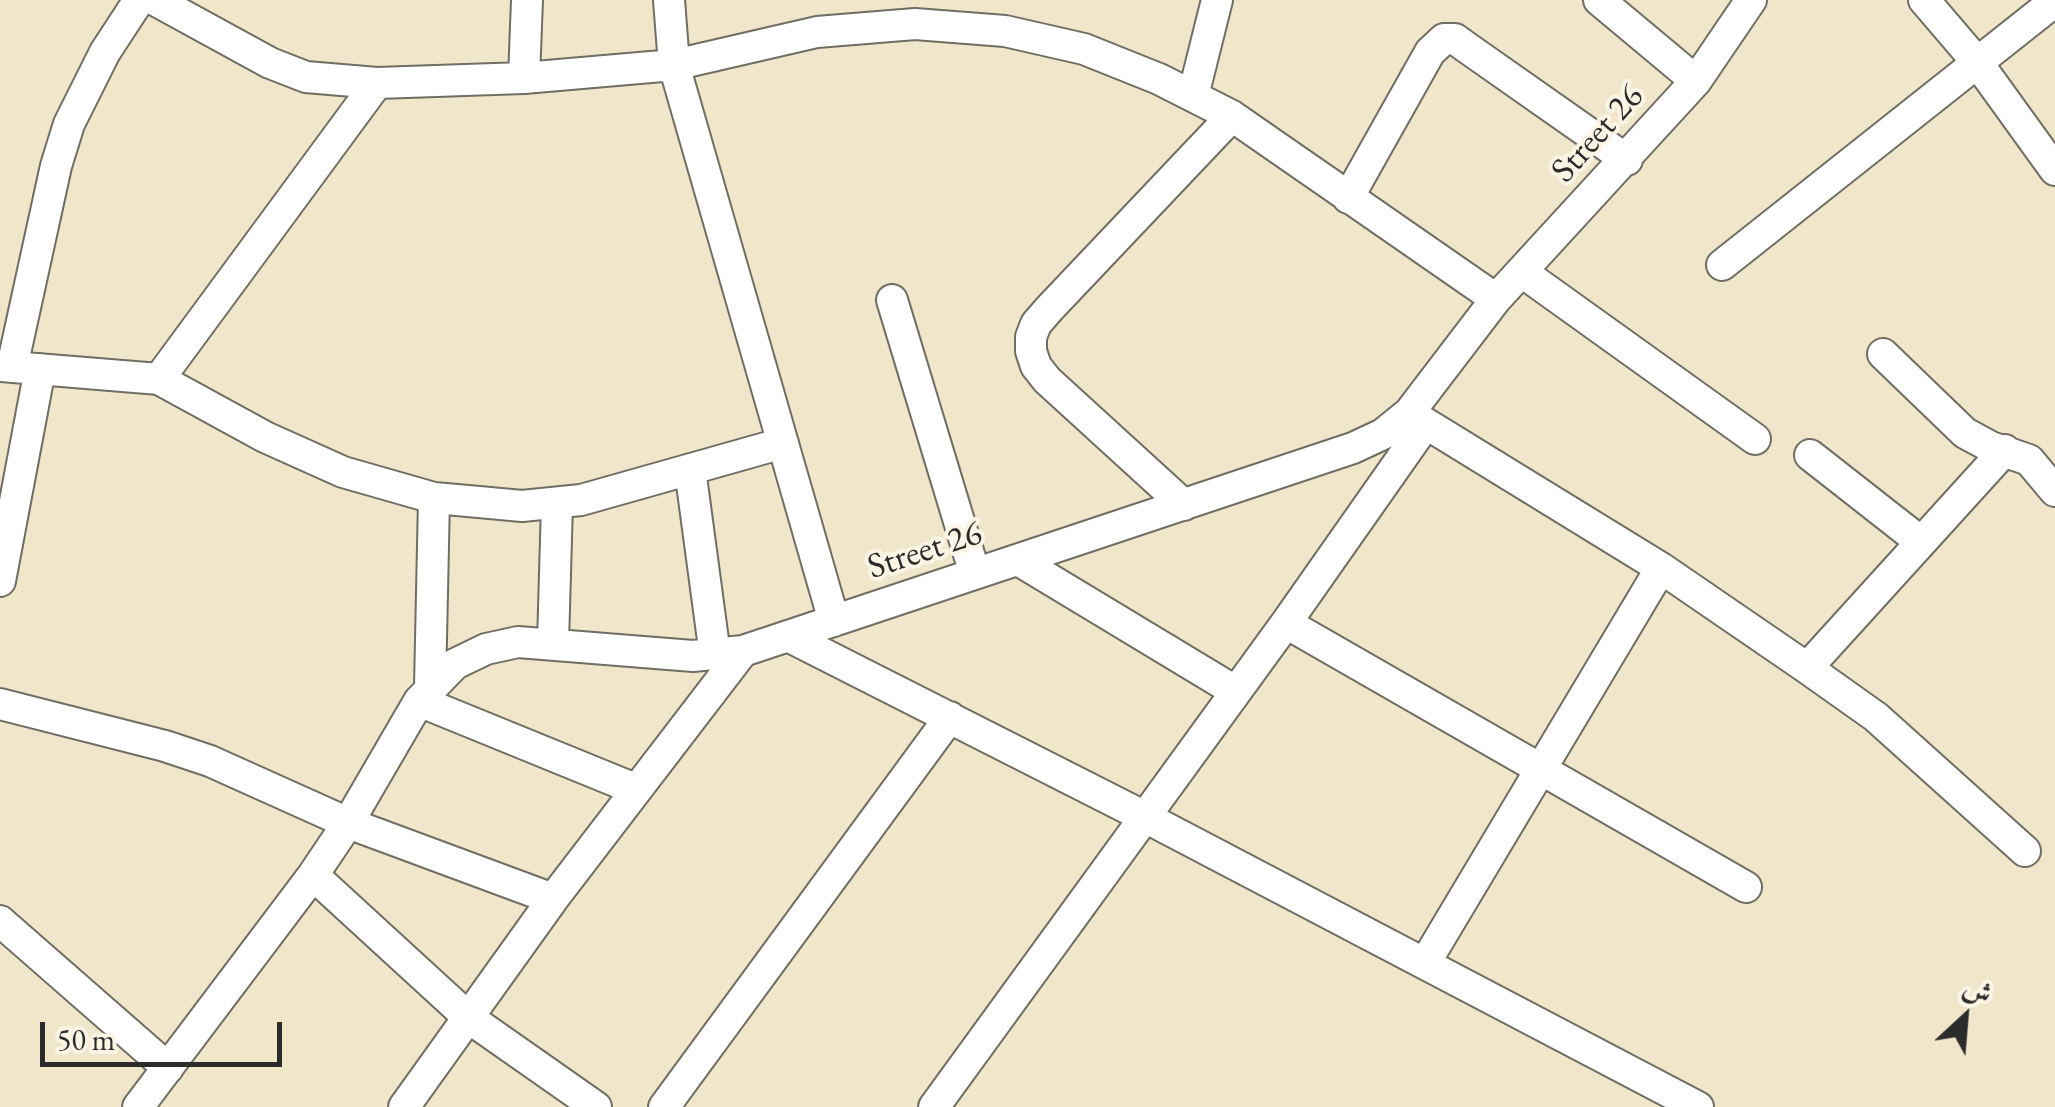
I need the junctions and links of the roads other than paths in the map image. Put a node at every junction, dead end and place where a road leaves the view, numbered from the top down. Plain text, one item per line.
1 (139, 0) edge
2 (154, 0) edge
3 (527, 0) edge
4 (670, 0) edge
5 (1217, 0) edge
6 (1600, 0) edge
7 (1752, 0) edge
8 (1924, 0) edge
9 (2055, 2) edge
10 (1977, 62) junction
11 (674, 65) junction
12 (524, 78) junction
13 (1696, 82) junction
14 (376, 83) junction
15 (1193, 96) junction
16 (1232, 116) junction
17 (1627, 160) junction
18 (2055, 170) edge
19 (1348, 198) junction
20 (1722, 265) dead end
21 (1522, 272) junction
22 (1496, 299) junction
23 (892, 300) dead end
24 (1883, 354) dead end
25 (17, 367) edge
26 (160, 378) junction
27 (1417, 419) junction
28 (1756, 439) dead end
29 (783, 443) junction
30 (2005, 450) junction
31 (1810, 455) dead end
32 (690, 469) junction
33 (2055, 491) edge
34 (434, 498) junction
35 (557, 504) junction
36 (1184, 505) junction
37 (1921, 542) junction
38 (1018, 560) junction
39 (1660, 568) junction
40 (975, 574) junction
41 (0, 581) edge
42 (834, 621) junction
43 (1286, 623) junction
44 (788, 636) junction
45 (553, 643) junction
46 (729, 653) junction
47 (1807, 668) junction
48 (1235, 691) junction
49 (424, 694) junction
50 (0, 704) edge
51 (950, 717) junction
52 (1540, 769) junction
53 (634, 789) junction
54 (1145, 818) junction
55 (348, 823) junction
56 (2025, 851) dead end
57 (313, 875) junction
58 (1746, 887) dead end
59 (552, 899) junction
60 (0, 921) edge
61 (1424, 963) junction
62 (468, 1018) junction
63 (168, 1068) junction
64 (138, 1107) edge
65 (404, 1107) edge
66 (596, 1107) edge
67 (664, 1107) edge
68 (934, 1107) edge
69 (1698, 1107) edge

1 - 25 street
2 - 14 street
3 - 12 street
4 - 11 street
5 - 15 street
6 - 13 street
7 - 13 street, Street 26
8 - 10 street
9 - 10 street
10 - 18 street
10 - 20 street
11 - 12 street
11 - 15 street
11 - 29 street
12 - 14 street
13 - 17 street, Street 26
14 - 26 street
15 - 16 street
16 - 19 street
16 - 36 street
17 - 19 street
17 - 21 street, Street 26
19 - 22 street
21 - 22 street, Street 26
21 - 28 street
22 - 27 street, Street 26
23 - 40 street
24 - 30 street
25 - 26 street
25 - 41 street
26 - 34 street
27 - 36 street, Street 26
27 - 39 street
27 - 43 street
29 - 32 street
29 - 42 street
30 - 33 street
30 - 37 street
31 - 37 street
32 - 35 street
32 - 46 street
34 - 35 street
34 - 49 street
35 - 45 street
36 - 38 street, Street 26
37 - 47 street
38 - 40 street, Street 26
38 - 48 street
39 - 47 street
39 - 52 street
40 - 42 street, Street 26
42 - 44 street, Street 26
43 - 48 street
43 - 52 street
44 - 46 street, Street 26
44 - 51 street
45 - 46 street, Street 26
45 - 49 street, Street 26
46 - 53 street
47 - 56 street
48 - 54 street
49 - 53 street
49 - 55 street, Street 26
50 - 55 street
51 - 54 street
51 - 67 street
52 - 58 street
52 - 61 street
53 - 59 street
54 - 61 street
54 - 68 street
55 - 57 street, Street 26
55 - 59 street
57 - 62 street
57 - 63 street, Street 26
59 - 62 street
60 - 63 street
61 - 69 street
62 - 65 street
62 - 66 street
63 - 64 street, Street 26

